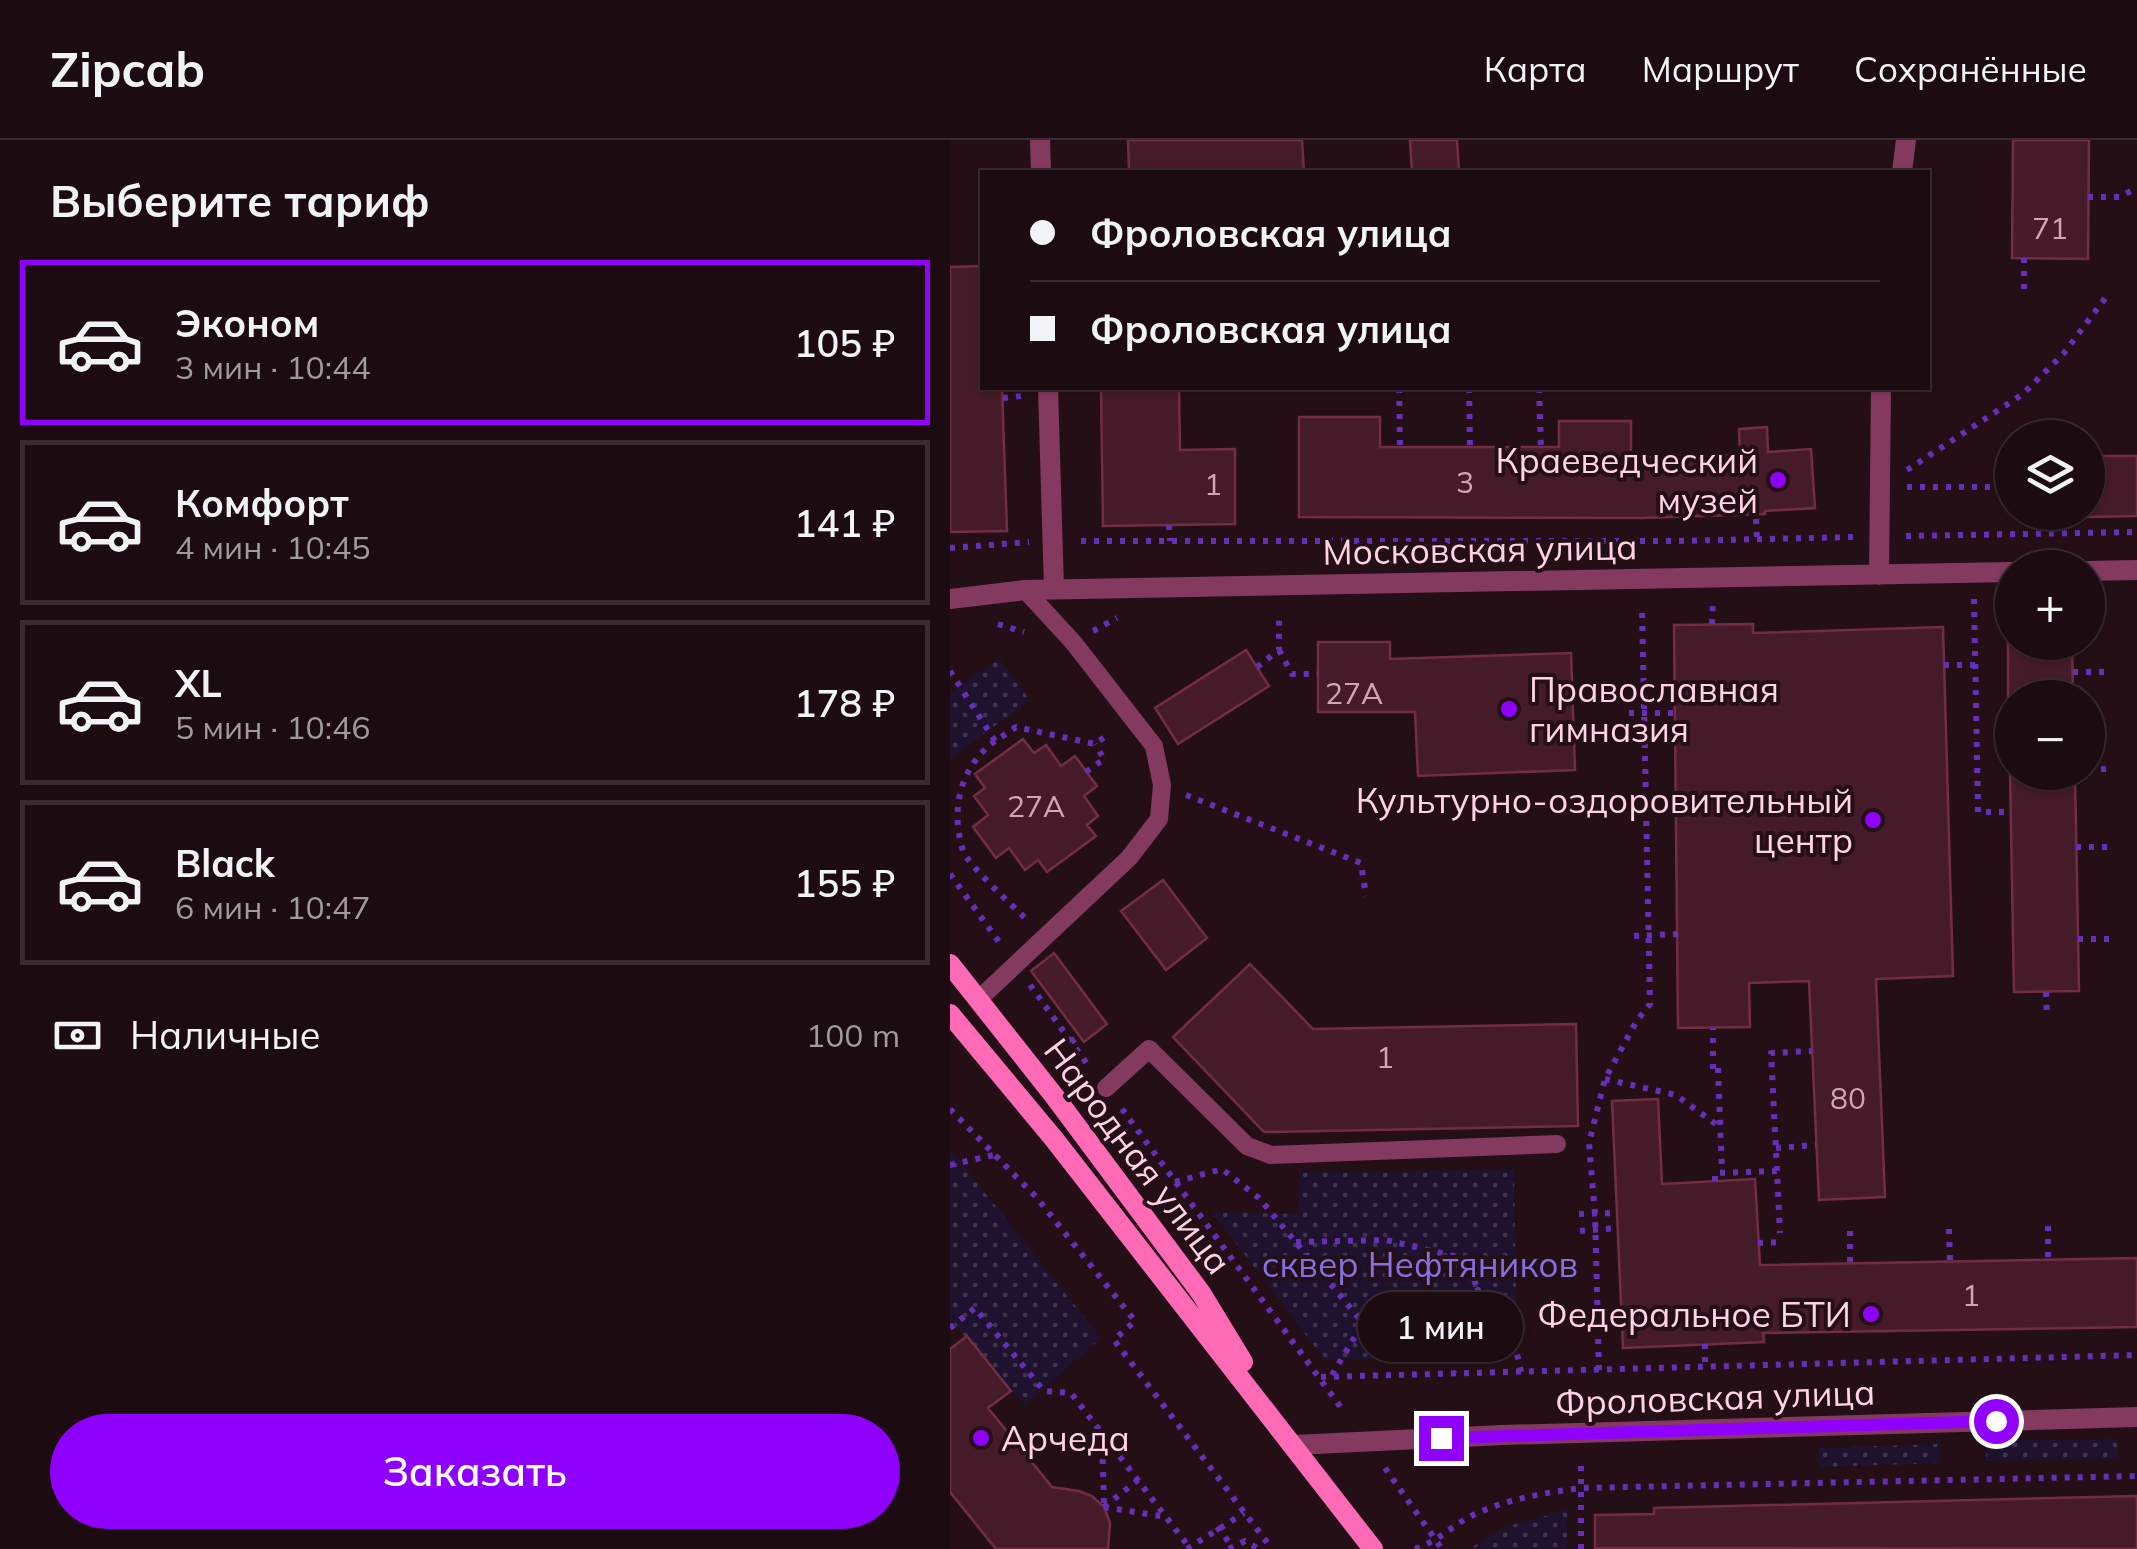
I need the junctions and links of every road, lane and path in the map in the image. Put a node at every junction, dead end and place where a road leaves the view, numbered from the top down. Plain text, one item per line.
1 (1040, 140) edge
2 (1906, 140) edge
3 (1041, 170) edge
4 (1902, 170) edge
5 (2137, 188) edge
6 (2088, 198) dead end
7 (2024, 258) dead end
8 (2024, 295) dead end
9 (2106, 296) dead end
10 (1048, 390) edge
11 (1399, 390) edge
12 (1469, 390) edge
13 (1539, 390) edge
14 (1881, 390) edge
15 (1400, 447) dead end
16 (1470, 447) dead end
17 (1541, 447) dead end
18 (1880, 486) junction
19 (1995, 487) edge
20 (1756, 519) dead end
21 (1169, 525) dead end
22 (2137, 532) edge
23 (1974, 534) dead end
24 (1052, 541) junction
25 (1170, 541) junction
26 (950, 548) edge
27 (2137, 570) edge
28 (2105, 571) edge
29 (1974, 572) junction
30 (1995, 572) edge
31 (1879, 575) junction
32 (1054, 589) junction
33 (1025, 590) junction
34 (950, 599) edge
35 (1713, 600) dead end
36 (1642, 607) dead end
37 (1279, 615) dead end
38 (1712, 624) dead end
39 (988, 625) dead end
40 (1034, 636) dead end
41 (1279, 650) junction
42 (1944, 664) dead end
43 (1975, 665) junction
44 (1257, 667) dead end
45 (950, 670) edge
46 (2073, 672) dead end
47 (2105, 672) dead end
48 (1318, 674) dead end
49 (1629, 713) dead end
50 (1644, 713) junction
51 (1676, 714) dead end
52 (1132, 718) junction
53 (995, 741) junction
54 (1094, 744) junction
55 (2105, 769) edge
56 (2108, 769) dead end
57 (1086, 772) dead end
58 (1162, 785) junction
59 (2010, 812) dead end
60 (2076, 847) dead end
61 (2110, 847) dead end
62 (1366, 896) dead end
63 (1678, 934) dead end
64 (1648, 935) junction
65 (1634, 936) dead end
66 (1044, 938) junction
67 (2078, 939) dead end
68 (2112, 939) dead end
69 (950, 964) edge
70 (2046, 992) dead end
71 (979, 999) junction
72 (950, 1014) edge
73 (2047, 1014) dead end
74 (1714, 1028) dead end
75 (1080, 1036) dead end
76 (1071, 1042) dead end
77 (1812, 1051) dead end
78 (1605, 1078) junction
79 (1106, 1088) joint
80 (950, 1108) edge
81 (1721, 1128) junction
82 (1557, 1144) dead end
83 (1816, 1145) dead end
84 (1776, 1148) junction
85 (995, 1155) junction
86 (950, 1165) edge
87 (1776, 1171) junction
88 (1722, 1172) junction
89 (1715, 1181) dead end
90 (1175, 1182) junction
91 (1617, 1213) dead end
92 (1580, 1214) dead end
93 (1595, 1214) junction
94 (2048, 1226) dead end
95 (1618, 1228) dead end
96 (1949, 1229) dead end
97 (1595, 1230) junction
98 (1580, 1231) dead end
99 (1850, 1231) dead end
100 (1296, 1242) junction
101 (1758, 1243) dead end
102 (2048, 1259) dead end
103 (1950, 1262) dead end
104 (1850, 1263) dead end
105 (1478, 1290) junction
106 (1448, 1308) junction
107 (1363, 1324) junction
108 (950, 1328) edge
109 (1705, 1344) dead end
110 (2137, 1355) edge
111 (1705, 1367) junction
112 (1599, 1370) junction
113 (1520, 1372) junction
114 (1454, 1373) junction
115 (1332, 1376) junction
116 (2137, 1417) edge
117 (1102, 1432) junction
118 (1582, 1433) junction
119 (1294, 1444) junction
120 (2137, 1476) edge
121 (1138, 1480) junction
122 (1581, 1488) junction
123 (1104, 1507) junction
124 (1244, 1512) junction
125 (1166, 1517) junction
126 (1218, 1527) junction
127 (1439, 1545) edge
128 (1230, 1547) edge
129 (1188, 1548) edge
130 (1266, 1548) edge
131 (1373, 1549) edge
132 (1416, 1549) edge
133 (1581, 1549) edge

1 - 3 street
2 - 4 street
5 - 6 path
7 - 8 path
9 - 18 path
10 - 24 street
11 - 15 path
12 - 16 path
13 - 17 path
14 - 18 street
18 - 19 path
18 - 31 street
20 - 25 path, Московская улица
21 - 25 path
22 - 23 path
24 - 25 path, Московская улица
24 - 26 path, Московская улица
24 - 32 street
27 - 28 street
29 - 30 street, Московская улица
29 - 31 street, Московская улица
29 - 43 path
31 - 32 street, Московская улица
32 - 33 street, Московская улица
33 - 34 street, Московская улица
33 - 52 lane
35 - 38 path
36 - 50 path
37 - 41 path
39 - 40 path
41 - 44 path
41 - 48 path
42 - 43 path
43 - 59 path
45 - 53 path
46 - 47 path
49 - 50 path
50 - 51 path
50 - 64 path
52 - 54 path
52 - 58 lane
53 - 54 path
53 - 66 path
54 - 57 path
55 - 56 path
58 - 62 path
58 - 66 lane
60 - 61 path
63 - 64 path
64 - 65 path
64 - 78 path
66 - 71 lane
67 - 68 path
69 - 71 street, Народная улица
70 - 73 path
71 - 119 street, Народная улица
72 - 119 street, Народная улица
74 - 81 path
75 - 76 path
77 - 84 path
78 - 81 path
78 - 93 path
79 - 82 lane
79 - 90 path
80 - 85 path
81 - 88 path
83 - 84 path
84 - 87 path
85 - 86 path
85 - 124 path
87 - 88 path
87 - 101 path
88 - 89 path
90 - 100 path
90 - 115 path
91 - 93 path
92 - 93 path
93 - 97 path
94 - 102 path
95 - 97 path
96 - 103 path
97 - 98 path
97 - 112 path
99 - 104 path
100 - 105 path
100 - 107 path
105 - 106 path
105 - 113 path
106 - 107 path
106 - 114 path
107 - 115 path
108 - 117 path
109 - 111 path
110 - 111 path
111 - 112 path
112 - 113 path
113 - 114 path
114 - 115 path
116 - 118 street, Фроловская улица
117 - 121 path
117 - 123 path
118 - 119 street, Фроловская улица
118 - 122 path
119 - 131 street, Народная улица
120 - 122 path
121 - 123 path
121 - 125 path
122 - 127 path
122 - 133 path
123 - 125 path
124 - 126 path
124 - 130 path
125 - 129 path
126 - 128 path
126 - 129 path
127 - 132 path
128 - 130 path

